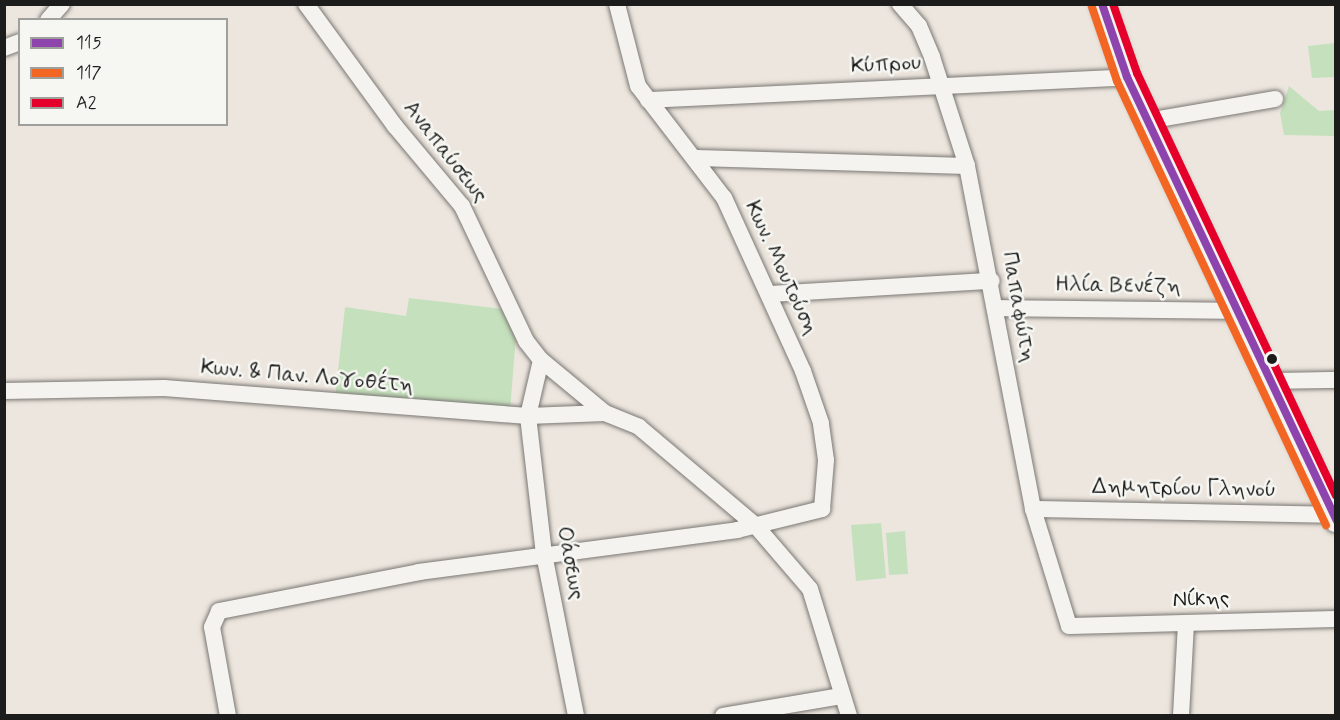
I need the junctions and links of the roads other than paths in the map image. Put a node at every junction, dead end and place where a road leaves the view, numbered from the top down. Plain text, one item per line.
1 (62, 4) edge
2 (306, 4) edge
3 (617, 4) edge
4 (900, 4) edge
5 (1102, 4) edge
6 (50, 18) edge
7 (1127, 78) junction
8 (942, 84) junction
9 (1275, 99) dead end
10 (648, 100) junction
11 (1147, 121) junction
12 (697, 158) junction
13 (967, 166) junction
14 (992, 281) junction
15 (770, 294) junction
16 (997, 308) junction
17 (1238, 312) junction
18 (541, 360) junction
19 (1335, 380) edge
20 (1271, 381) junction
21 (4, 391) edge
22 (605, 413) junction
23 (528, 416) junction
24 (1033, 509) junction
25 (1334, 518) edge
26 (756, 526) junction
27 (544, 554) junction
28 (1335, 619) edge
29 (1186, 623) junction
30 (1069, 626) joint
31 (841, 696) junction
32 (228, 716) edge
33 (576, 716) edge
34 (723, 716) edge
35 (849, 716) edge
36 (1181, 716) edge

1 - 6 street
2 - 18 street, Αναπαύσεως
3 - 10 street, Κων. Μουτούση
4 - 8 street, Παπαφώτη
5 - 7 main road
7 - 8 street, Κύπρου
7 - 11 main road
8 - 10 street, Κύπρου
8 - 13 street, Παπαφώτη
9 - 11 street
10 - 12 street, Κων. Μουτούση
11 - 17 main road
12 - 13 street
12 - 15 street, Κων. Μουτούση
13 - 14 street, Παπαφώτη
14 - 15 street
14 - 16 street, Παπαφώτη
15 - 26 street, Κων. Μουτούση
16 - 17 street, Ηλία Βενέζη
16 - 24 street, Παπαφώτη
17 - 20 main road
18 - 22 street, Αναπαύσεως
18 - 23 street, Οάσεως
19 - 20 street
20 - 25 main road
21 - 23 street, Κων. & Παν. Λογοθέτη
22 - 23 street, Κων. & Παν. Λογοθέτη
22 - 26 street
23 - 27 street, Οάσεως
24 - 25 street, Δημητρίου Γληνού
24 - 30 street, Παπαφώτη
26 - 27 street, Κων. Μουτούση
26 - 31 street
27 - 32 street, Κων. Μουτούση
27 - 33 street, Οάσεως
28 - 29 street, Νίκης
29 - 30 street, Νίκης
29 - 36 street
31 - 34 street
31 - 35 street

